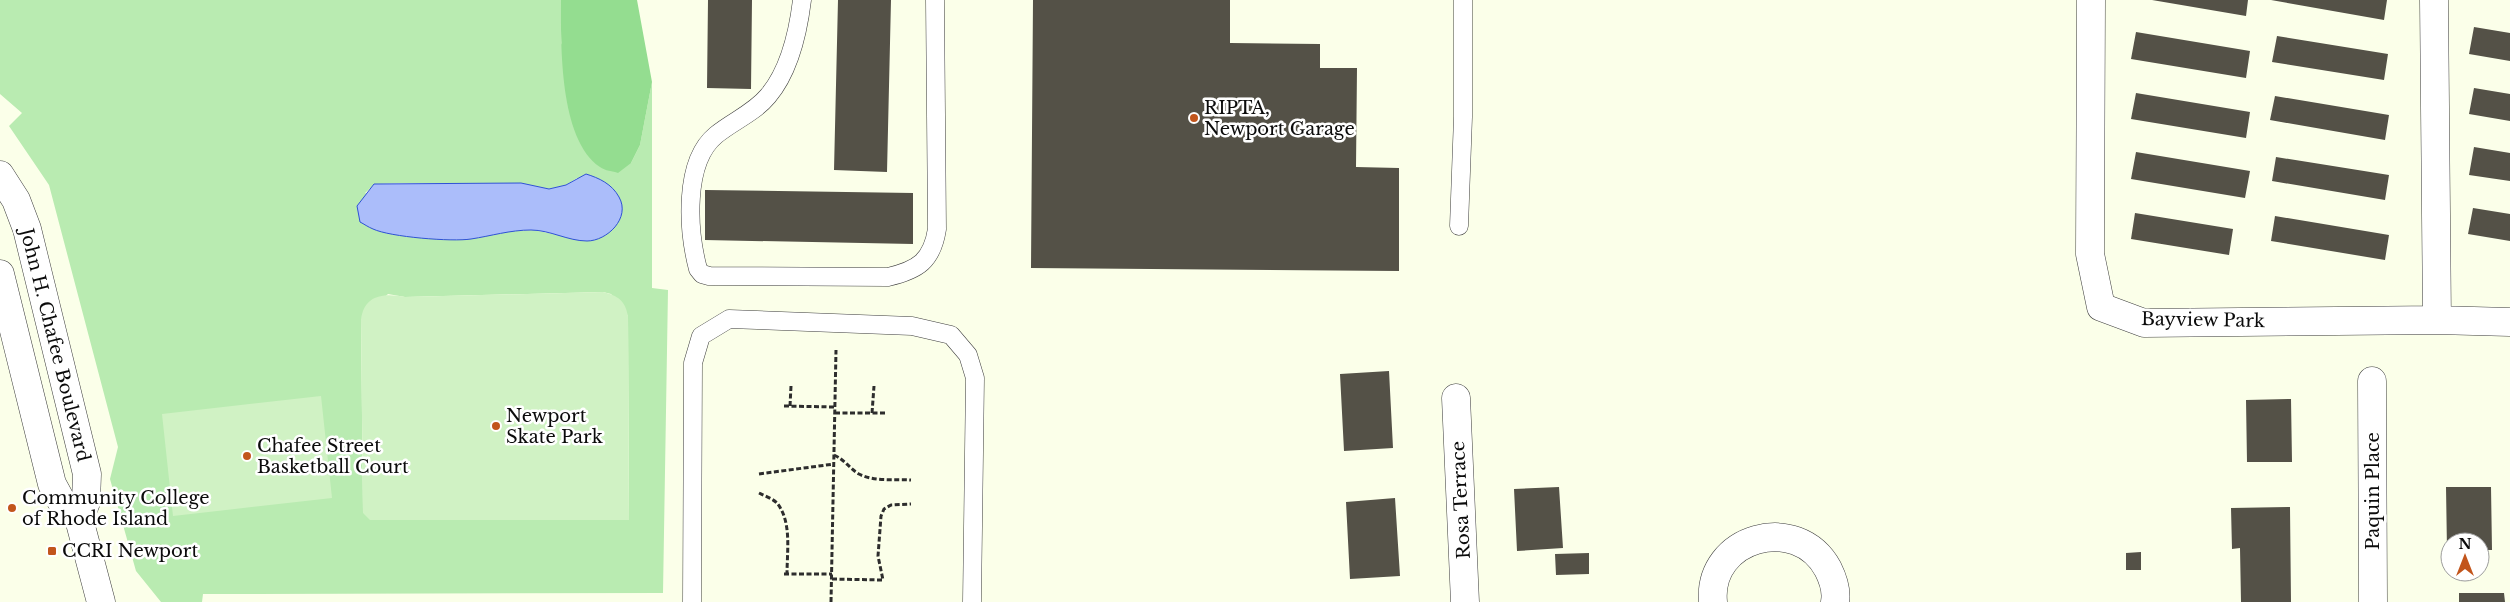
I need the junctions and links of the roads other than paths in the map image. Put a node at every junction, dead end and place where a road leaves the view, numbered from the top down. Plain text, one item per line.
1 (802, 0) edge
2 (935, 0) edge
3 (1463, 0) edge
4 (2092, 0) edge
5 (2434, 0) edge
6 (0, 175) edge
7 (1459, 226) dead end
8 (0, 274) edge
9 (2437, 320) junction
10 (2510, 322) edge
11 (2372, 381) dead end
12 (1456, 398) dead end
13 (79, 519) junction
14 (101, 602) edge
15 (692, 602) edge
16 (972, 602) edge
17 (1465, 602) edge
18 (1713, 602) edge
19 (1835, 602) edge
20 (2373, 602) edge

1 - 2 lane
3 - 7 lane
4 - 9 street, Bayview Park
5 - 9 street
6 - 13 street, John H. Chafee Boulevard
8 - 13 street, John H. Chafee Boulevard
9 - 10 street, Bayview Park
11 - 20 street, Paquin Place
12 - 17 street, Rosa Terrace
13 - 14 street
15 - 16 lane
18 - 19 street

